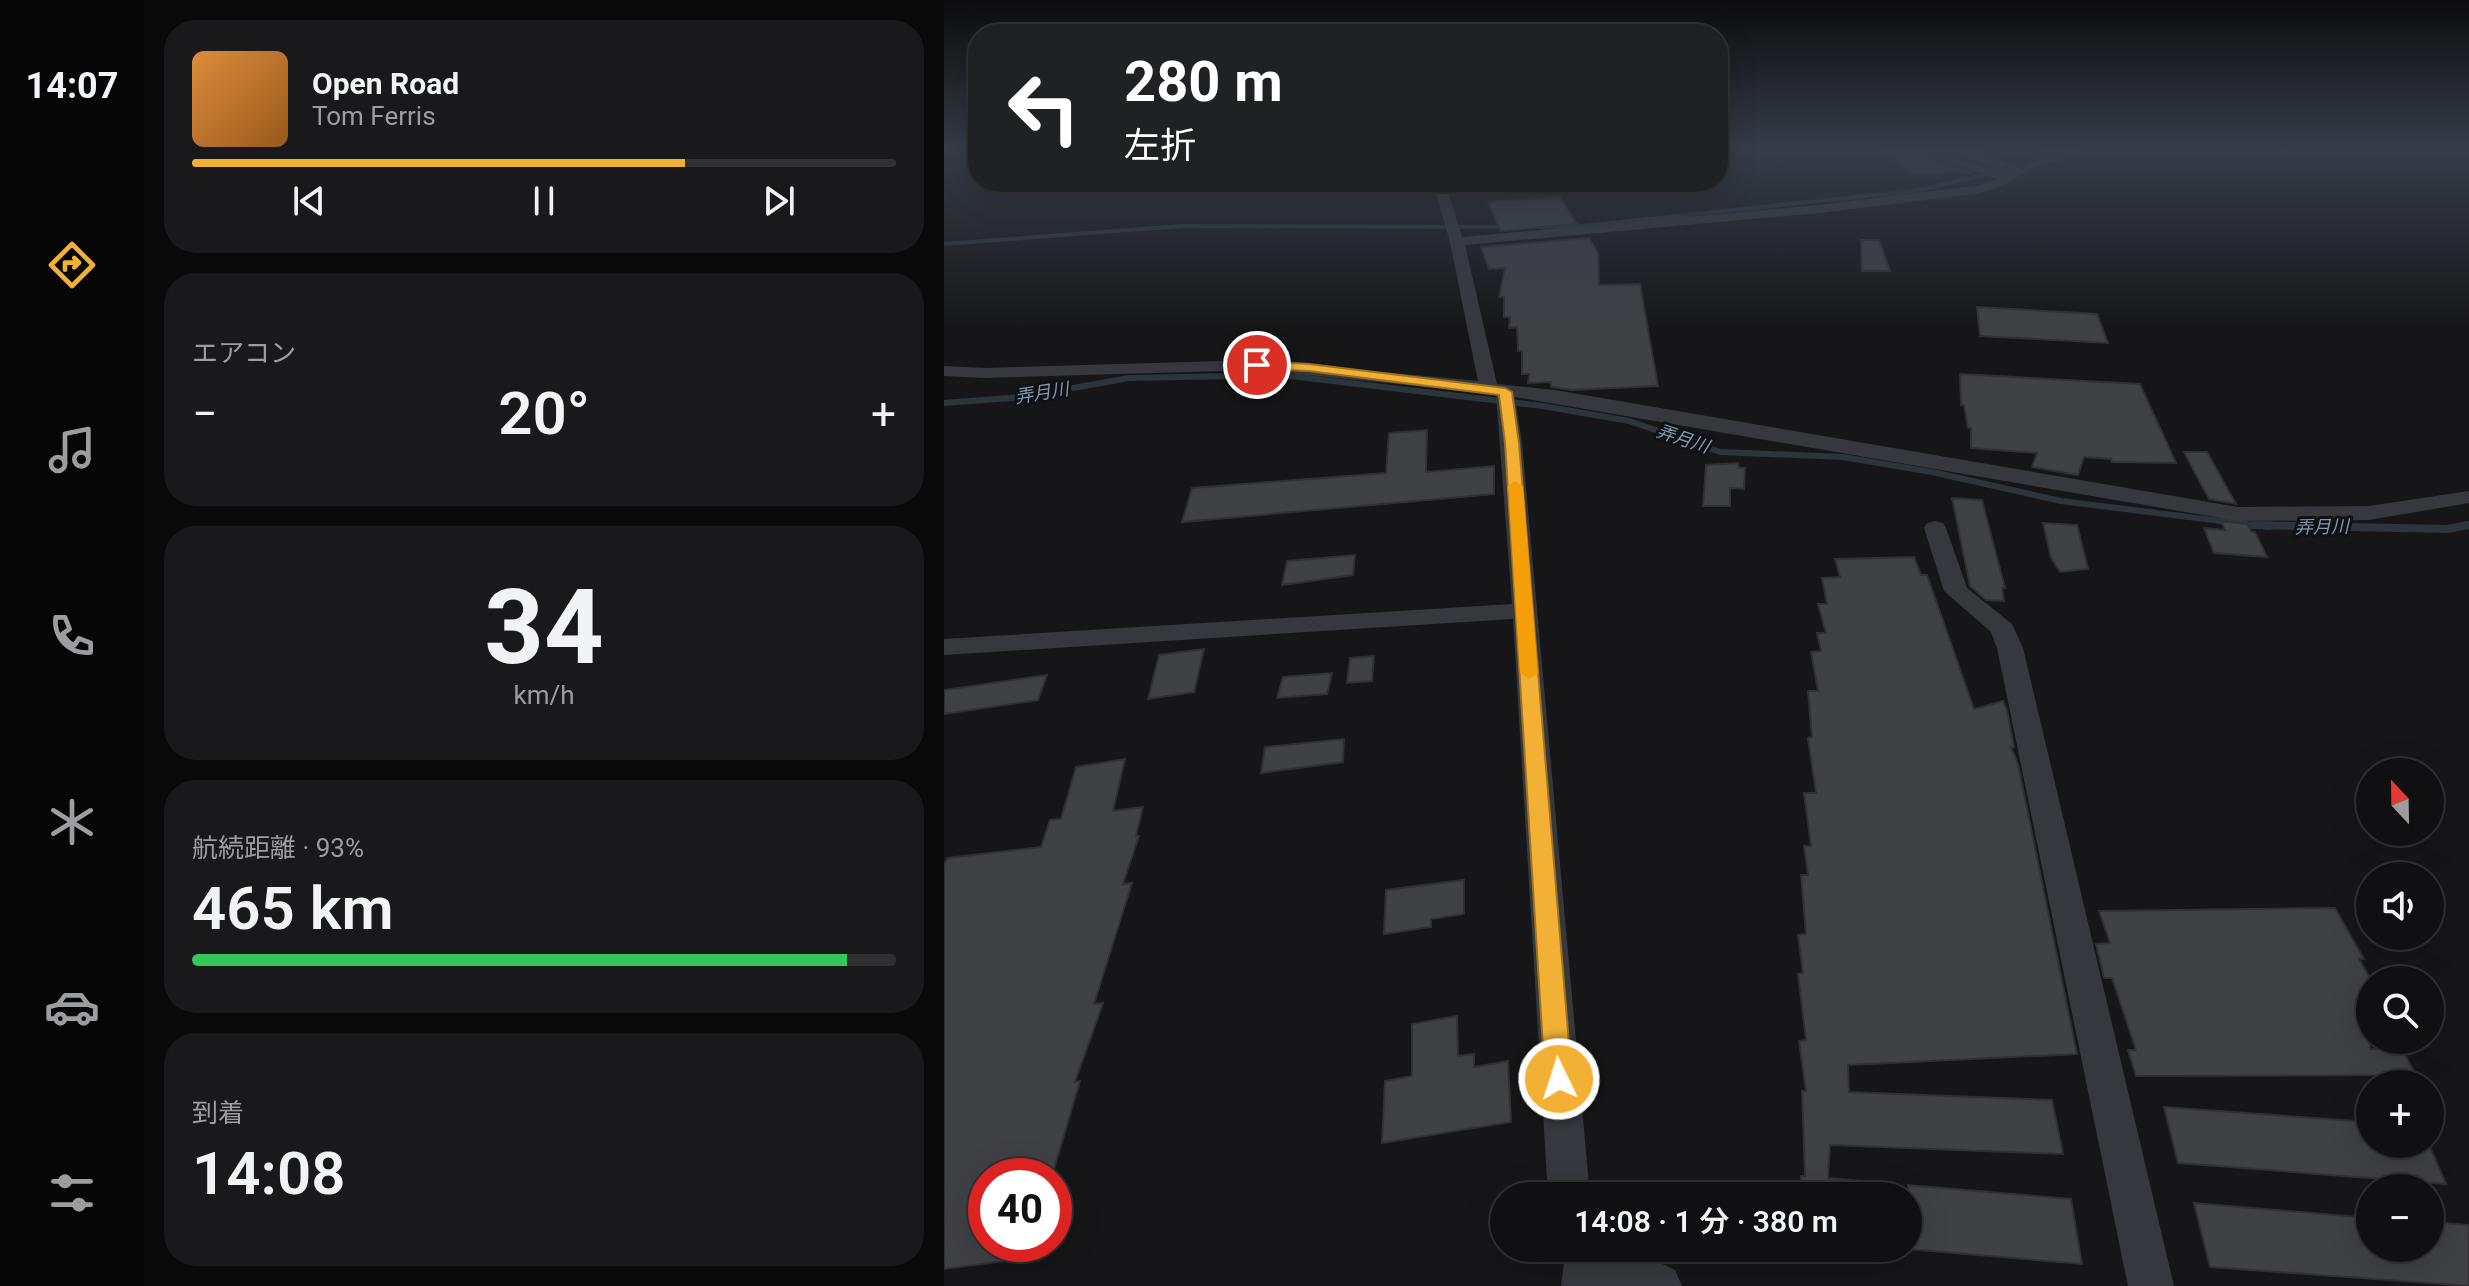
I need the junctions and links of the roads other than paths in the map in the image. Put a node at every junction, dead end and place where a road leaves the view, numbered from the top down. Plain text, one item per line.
1 (1447, 210) edge
2 (1797, 210) edge
3 (1457, 242) junction
4 (944, 371) edge
5 (1497, 390) junction
6 (2469, 497) edge
7 (1935, 528) dead end
8 (1525, 611) junction
9 (944, 647) edge
10 (1568, 1182) edge
11 (1590, 1262) edge
12 (1659, 1286) edge
13 (2151, 1286) edge

1 - 3 street
2 - 3 street
3 - 5 street
4 - 5 street
5 - 6 street
5 - 8 street
7 - 13 street
8 - 9 street
8 - 10 street
11 - 12 street

